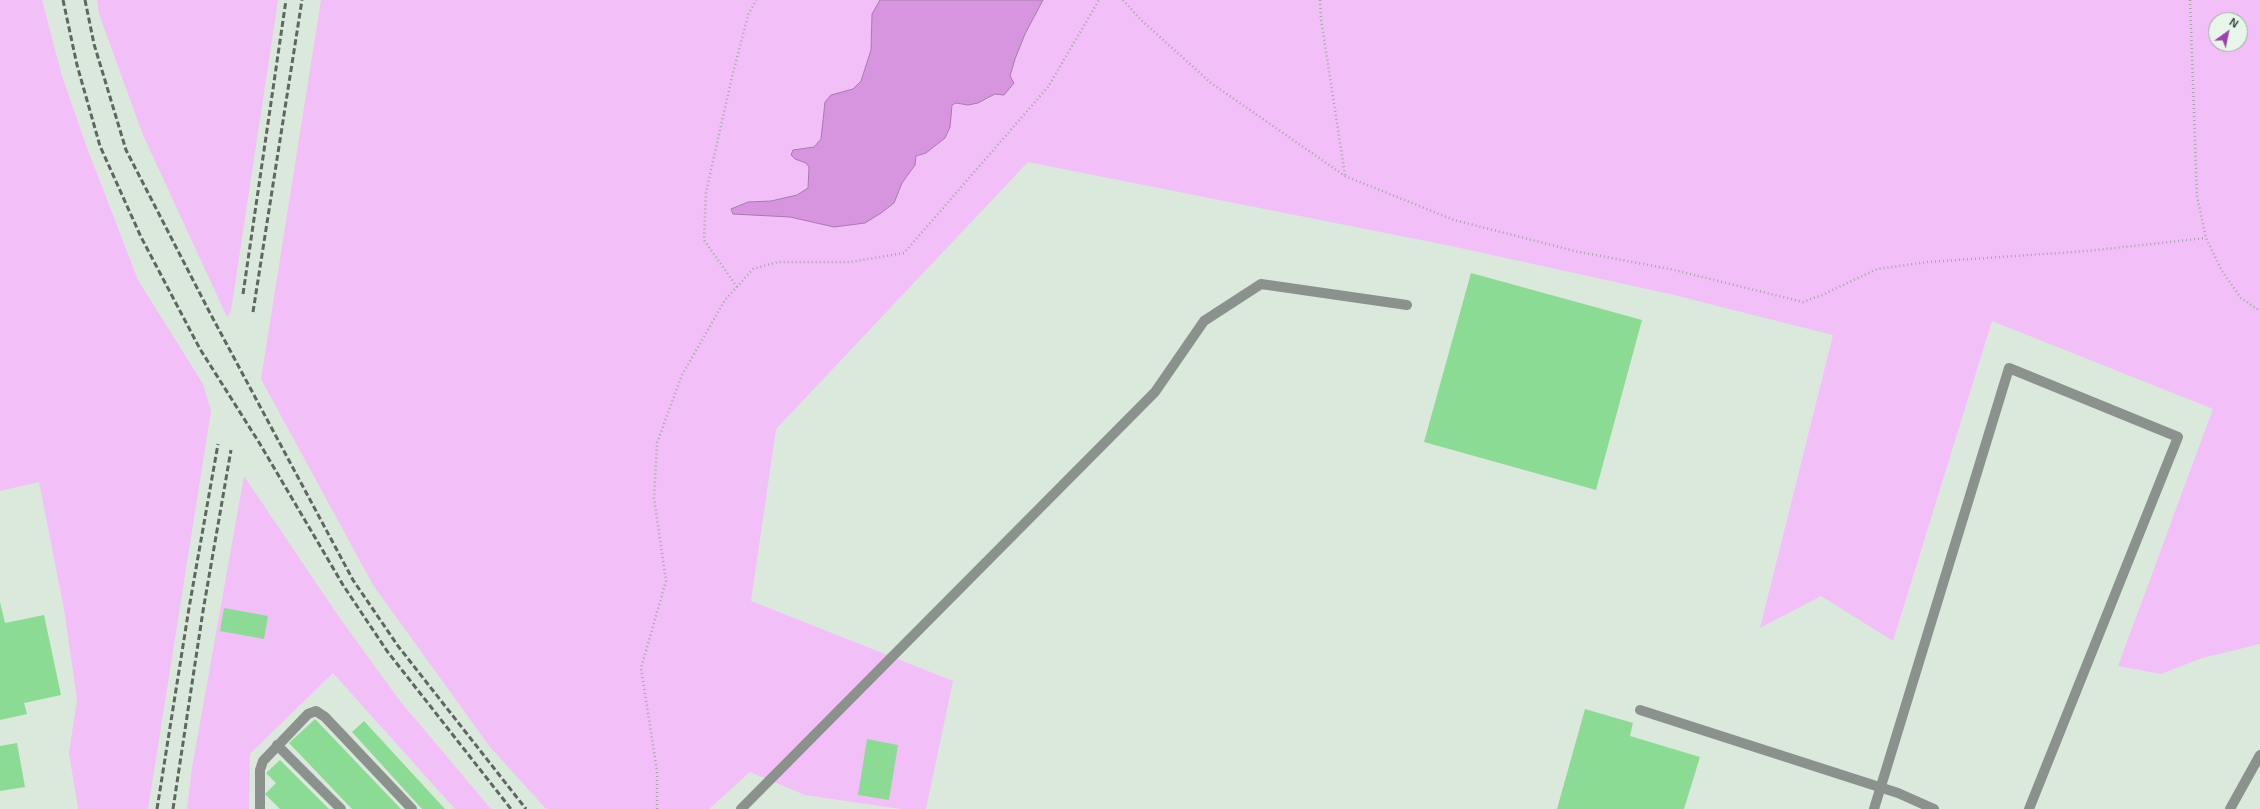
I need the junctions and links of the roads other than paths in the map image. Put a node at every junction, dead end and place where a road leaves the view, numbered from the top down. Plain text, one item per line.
1 (1406, 305) dead end
2 (1640, 710) dead end
3 (277, 745) junction
4 (2260, 755) edge
5 (1880, 788) junction
6 (746, 808) edge
7 (260, 809) edge
8 (341, 809) edge
9 (412, 809) edge
10 (1874, 809) edge
11 (1934, 809) edge
12 (2029, 809) edge
13 (2230, 809) edge

1 - 6 lane
2 - 5 lane
3 - 7 lane
3 - 8 lane
3 - 9 lane
4 - 13 lane
5 - 10 lane
5 - 11 lane
5 - 12 lane

